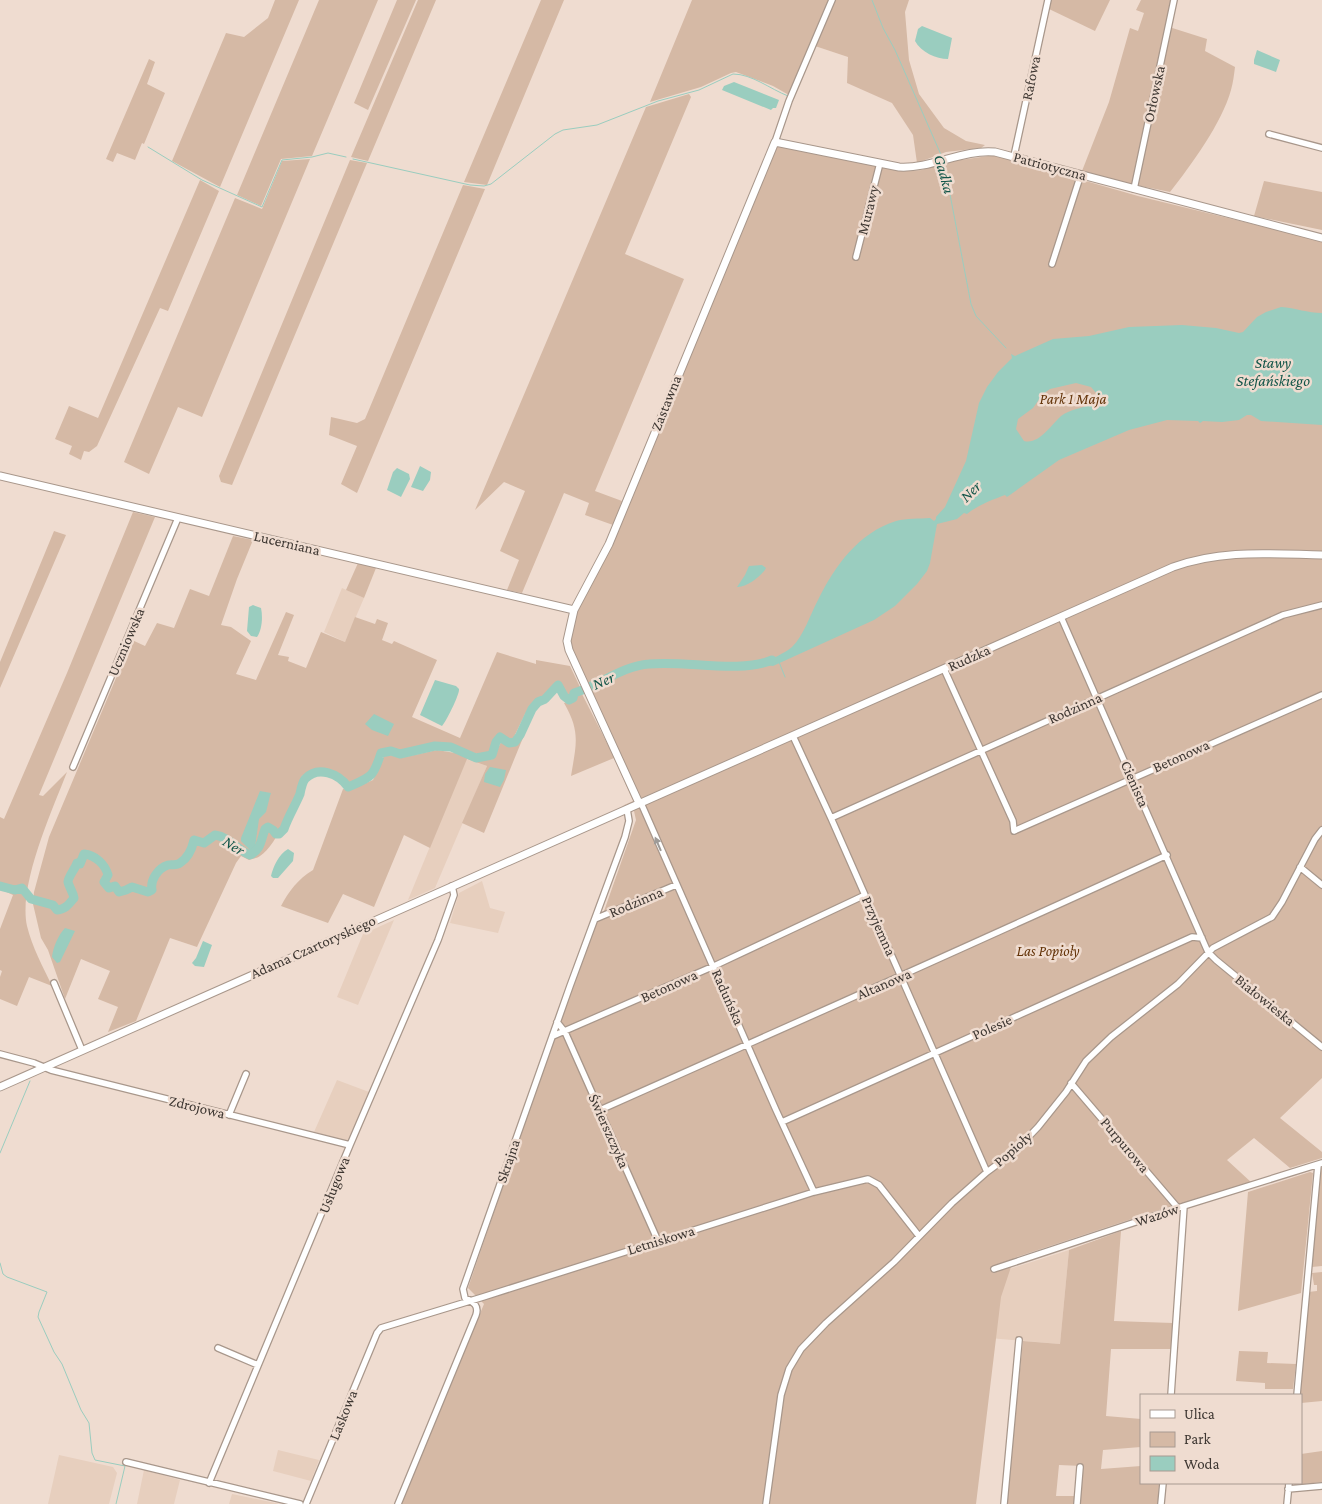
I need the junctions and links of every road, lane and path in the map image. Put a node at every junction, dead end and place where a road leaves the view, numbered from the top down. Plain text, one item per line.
1 (832, 0) edge
2 (1048, 0) edge
3 (1174, 0) edge
4 (1269, 134) dead end
5 (775, 142) junction
6 (1322, 148) edge
7 (1014, 156) junction
8 (880, 163) junction
9 (1081, 174) junction
10 (1134, 189) junction
11 (1322, 238) edge
12 (856, 257) dead end
13 (1052, 264) dead end
14 (0, 476) edge
15 (178, 518) junction
16 (1322, 555) edge
17 (1322, 605) edge
18 (574, 610) junction
19 (1061, 617) junction
20 (944, 668) junction
21 (1320, 695) edge
22 (1096, 698) junction
23 (1322, 704) edge
24 (793, 736) junction
25 (982, 750) junction
26 (73, 767) dead end
27 (1132, 778) junction
28 (640, 803) junction
29 (627, 809) junction
30 (831, 818) junction
31 (1322, 830) edge
32 (1167, 855) junction
33 (1300, 867) junction
34 (676, 885) junction
35 (452, 886) junction
36 (1322, 886) edge
37 (865, 895) junction
38 (595, 919) junction
39 (1202, 938) junction
40 (1208, 952) junction
41 (714, 966) junction
42 (901, 976) junction
43 (54, 983) dead end
44 (558, 1022) junction
45 (565, 1032) junction
46 (553, 1036) junction
47 (749, 1044) junction
48 (1322, 1047) edge
49 (82, 1050) junction
50 (934, 1053) junction
51 (0, 1054) edge
52 (45, 1067) junction
53 (246, 1074) dead end
54 (1072, 1083) junction
55 (0, 1087) edge
56 (600, 1110) junction
57 (229, 1115) junction
58 (782, 1122) junction
59 (350, 1145) junction
60 (1320, 1164) edge
61 (987, 1172) junction
62 (814, 1192) junction
63 (1181, 1207) junction
64 (919, 1236) junction
65 (658, 1240) junction
66 (994, 1269) dead end
67 (471, 1300) junction
68 (382, 1328) joint
69 (1019, 1340) dead end
70 (218, 1348) dead end
71 (258, 1365) junction
72 (1170, 1394) edge
73 (1297, 1394) edge
74 (126, 1462) dead end
75 (1080, 1467) dead end
76 (209, 1483) junction
77 (1163, 1484) edge
78 (1288, 1486) edge
79 (1322, 1486) edge
80 (300, 1504) edge
81 (306, 1504) edge
82 (398, 1504) edge
83 (766, 1504) edge
84 (1004, 1504) edge
85 (1077, 1504) edge
86 (1160, 1504) edge
87 (1287, 1504) edge

1 - 5 street, Zastawna
2 - 7 street, Rafowa
3 - 10 street, Orłowska
4 - 6 street
5 - 8 street, Patriotyczna
5 - 18 street, Zastawna
7 - 8 street, Patriotyczna
7 - 9 street, Patriotyczna
8 - 12 street, Murawy
9 - 10 street, Patriotyczna
9 - 13 street
10 - 11 street, Patriotyczna
14 - 15 street, Lucerniana
15 - 18 street, Lucerniana
15 - 26 street, Uczniowska
16 - 19 street, Rudzka
17 - 22 street, Rodzinna
18 - 28 street, Zastawna
19 - 20 street, Rudzka
19 - 22 street, Cienista
20 - 24 street, Rudzka
20 - 25 street
21 - 23 street
21 - 27 street, Betonowa
22 - 25 street, Rodzinna
22 - 27 street, Cienista
24 - 28 street, Rudzka
24 - 30 street, Przyjemna
25 - 27 street, Betonowa
25 - 30 street, Rodzinna
27 - 32 street, Cienista
28 - 29 street, Rudzka
34 -> 28 street, Raduńska
29 - 35 street, Adama Czartoryskiego
29 - 38 street, Skrajna
30 - 37 street, Przyjemna
31 - 33 street, Popioły
32 - 39 street, Cienista
32 - 42 street, Altanowa
33 - 36 street
33 - 40 street, Popioły
34 - 38 street, Rodzinna
34 - 41 street, Raduńska
35 - 49 street, Adama Czartoryskiego
35 - 59 street, Usługowa
37 - 41 street, Betonowa
37 - 42 street, Przyjemna
38 - 44 street, Skrajna
39 - 40 street, Cienista
39 - 50 street, Polesie
40 - 48 street, Białowieska
40 - 54 street, Popioły
41 - 45 street, Betonowa
41 - 47 street, Raduńska
42 - 47 street, Altanowa
42 - 50 street, Przyjemna
43 - 49 street
44 - 45 street, Świerszczyka
44 - 46 street, Skrajna
45 - 46 street, Betonowa
45 - 56 street, Świerszczyka
46 - 67 street, Skrajna
47 - 56 street, Altanowa
47 - 58 street, Raduńska
49 - 52 street, Adama Czartoryskiego
50 - 58 street, Polesie
50 - 61 street, Przyjemna
51 - 52 street, Zdrojowa
52 - 55 street, Adama Czartoryskiego
52 - 57 street, Zdrojowa
53 - 57 street
54 - 61 street, Popioły
54 - 63 street, Purpurowa
56 - 65 street, Świerszczyka
57 - 59 street, Zdrojowa
58 - 62 street, Raduńska
59 - 71 street, Usługowa
60 - 63 street, Wazów
60 - 73 street
61 - 64 street, Popioły
62 - 64 street, Letniskowa
62 - 65 street, Letniskowa
63 - 66 street, Wazów
63 - 72 street
64 - 83 street, Popioły
65 - 67 street, Letniskowa
67 - 68 street, Letniskowa
67 - 82 street, Skrajna
68 - 81 street, Laskowa
69 - 84 street
70 - 71 street
71 - 76 street, Usługowa
74 - 76 street
75 - 85 street
76 - 80 street
77 - 86 street
78 - 79 street
78 - 87 street

